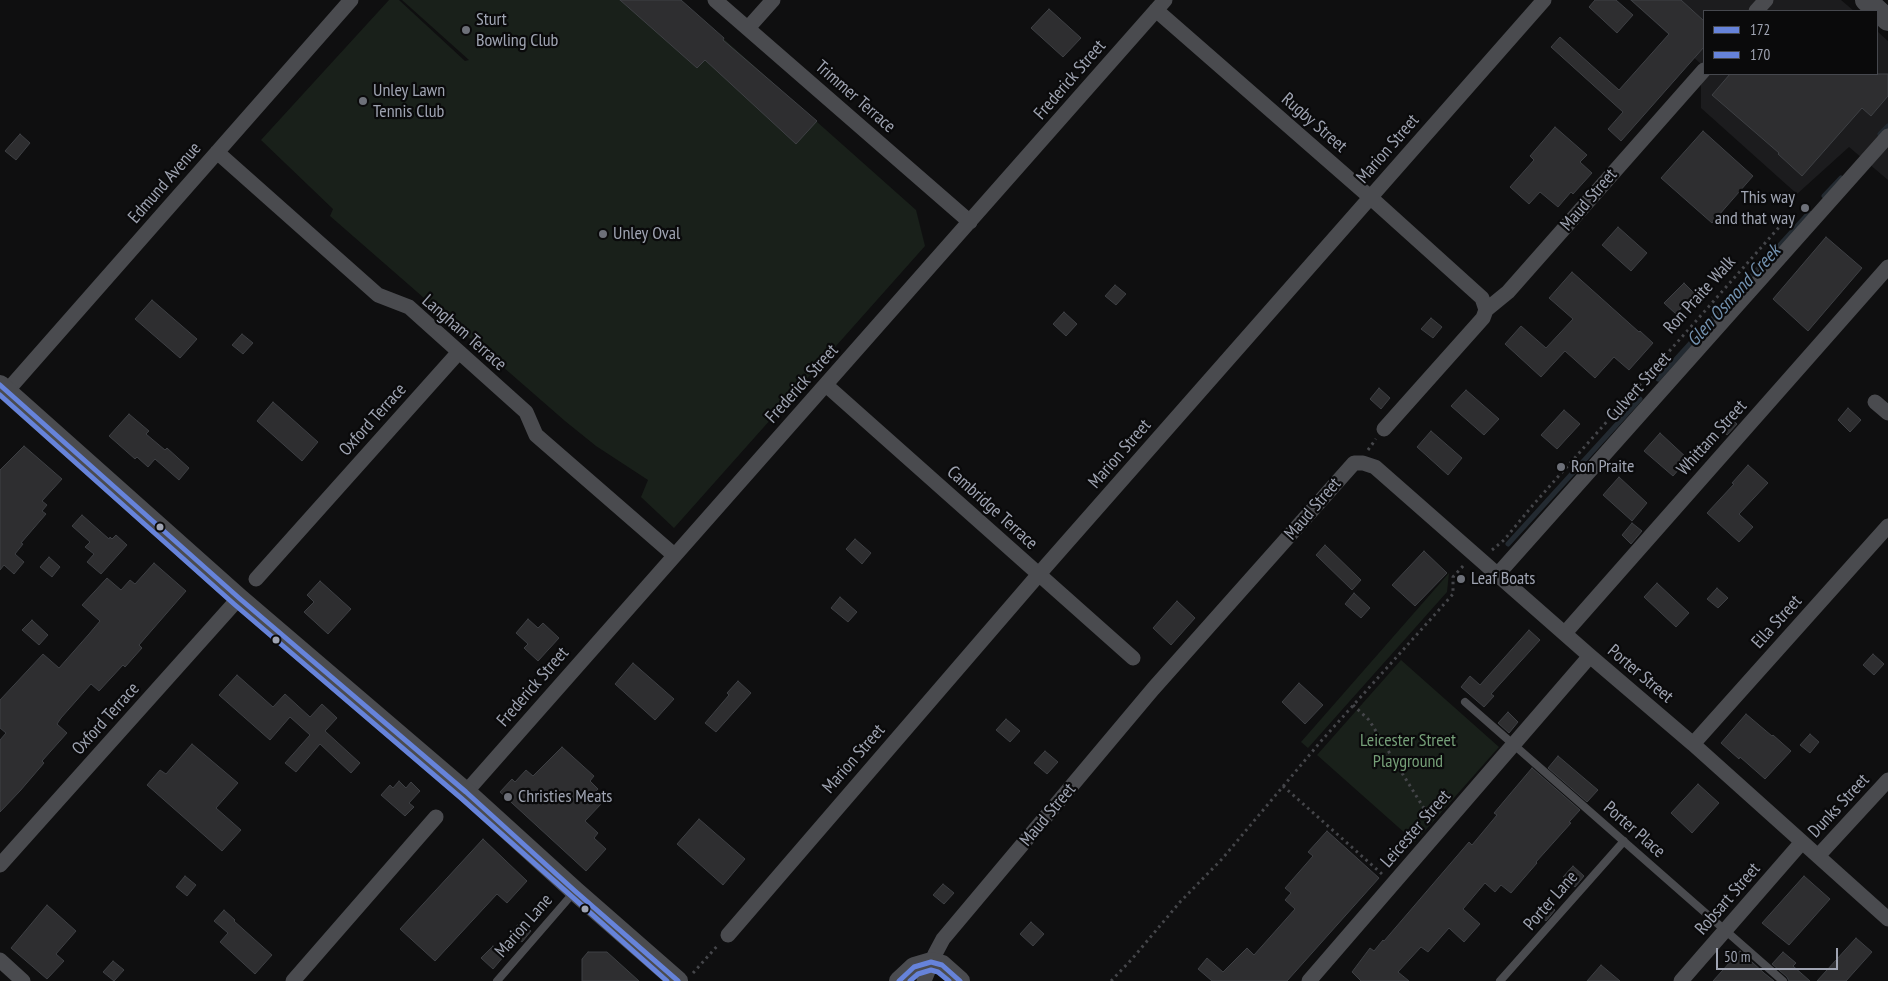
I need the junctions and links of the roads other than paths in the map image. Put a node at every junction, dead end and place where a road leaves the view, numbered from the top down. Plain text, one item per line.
1 (351, 0) edge
2 (715, 0) edge
3 (773, 0) edge
4 (1544, 0) edge
5 (1766, 0) edge
6 (1866, 0) edge
7 (1161, 5) edge
8 (1757, 10) edge
9 (1877, 10) edge
10 (1878, 11) edge
11 (1888, 20) edge
12 (748, 28) junction
13 (1703, 71) edge
14 (1888, 136) edge
15 (217, 152) junction
16 (1370, 197) junction
17 (970, 222) junction
18 (1888, 267) edge
19 (1486, 310) junction
20 (458, 353) junction
21 (826, 385) junction
22 (3, 388) edge
23 (1875, 402) dead end
24 (1888, 413) edge
25 (1384, 429) road end
26 (1363, 463) joint
27 (1888, 526) edge
28 (674, 555) junction
29 (1039, 574) junction
30 (1498, 574) junction
31 (256, 580) dead end
32 (239, 598) junction
33 (1564, 633) junction
34 (1590, 656) junction
35 (1134, 658) dead end
36 (1465, 702) dead end
37 (1693, 744) junction
38 (1514, 745) junction
39 (1888, 780) edge
40 (466, 792) junction
41 (436, 817) dead end
42 (1624, 841) junction
43 (1802, 842) junction
44 (1818, 856) junction
45 (0, 866) edge
46 (575, 891) junction
47 (1888, 919) edge
48 (1726, 930) junction
49 (728, 935) road end
50 (0, 960) edge
51 (931, 962) junction
52 (684, 978) edge
53 (23, 981) edge
54 (293, 981) edge
55 (497, 981) edge
56 (899, 981) edge
57 (924, 981) edge
58 (960, 981) edge
59 (1309, 981) edge
60 (1500, 981) edge
61 (1681, 981) edge
62 (1783, 981) edge

1 - 15 street, Edmund Avenue
2 - 12 street, Trimmer Terrace
3 - 12 street
4 - 16 street, Marion Street
5 - 8 street
6 - 9 main road
7 - 16 street, Rugby Street
7 - 17 street, Frederick Street
10 - 11 main road
12 - 17 street, Trimmer Terrace
13 - 19 street, Maud Street
14 - 30 street, Culvert Street
15 - 20 street, Langham Terrace
15 - 22 street, Edmund Avenue
16 - 19 street, Rugby Street
16 - 29 street, Marion Street
17 - 21 street, Frederick Street
18 - 33 street, Whittam Street
19 - 25 street, Maud Street
20 - 28 street, Langham Terrace
20 - 31 street, Oxford Terrace
21 - 28 street, Frederick Street
21 - 29 street, Cambridge Terrace
22 - 32 street
23 - 24 street
26 - 30 street, Porter Street
26 - 51 street, Maud Street
27 - 37 street, Ella Street
28 - 40 street, Frederick Street
29 - 35 street, Cambridge Terrace
29 - 49 street, Marion Street
30 - 33 street, Porter Street
32 - 40 street
32 - 45 street, Oxford Terrace
33 - 34 street, Porter Street
34 - 37 street, Porter Street
34 - 38 street, Leicester Street
36 - 38 lane, Porter Place
37 - 43 street, Porter Street
38 - 42 lane, Porter Place
38 - 59 street, Leicester Street
39 - 44 street, Dunks Street
40 - 46 street
41 - 54 street
42 - 48 lane, Porter Place
42 - 60 lane, Porter Lane
43 - 44 street, Porter Street
43 - 48 street, Robsart Street
44 - 47 street, Porter Street
46 - 52 street
46 - 55 lane, Marion Lane
48 - 61 street, Robsart Street
48 - 62 lane, Porter Place
50 - 53 street
51 - 56 street
51 - 57 street, Maud Street
51 - 58 street

